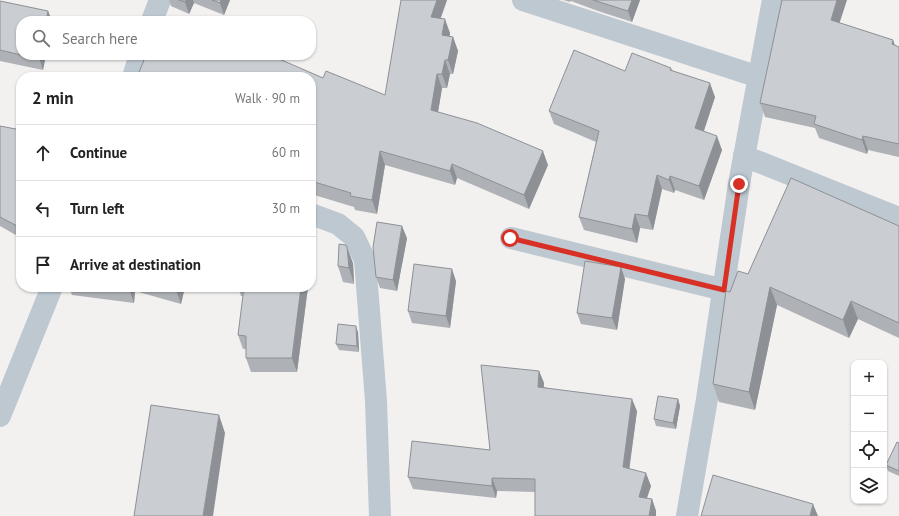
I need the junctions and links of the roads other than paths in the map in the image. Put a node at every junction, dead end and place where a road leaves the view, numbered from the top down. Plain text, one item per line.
1 (160, 0) edge
2 (524, 0) edge
3 (773, 0) edge
4 (154, 16) edge
5 (138, 60) edge
6 (135, 72) edge
7 (759, 77) junction
8 (744, 156) junction
9 (316, 216) edge
10 (899, 218) edge
11 (510, 238) dead end
12 (724, 290) junction
13 (50, 292) edge
14 (0, 416) edge
15 (380, 516) edge
16 (687, 516) edge

1 - 4 street
2 - 7 street
3 - 7 street
5 - 6 street
7 - 8 street
8 - 10 street
8 - 12 street
9 - 15 street
11 - 12 street
12 - 16 street
13 - 14 street

